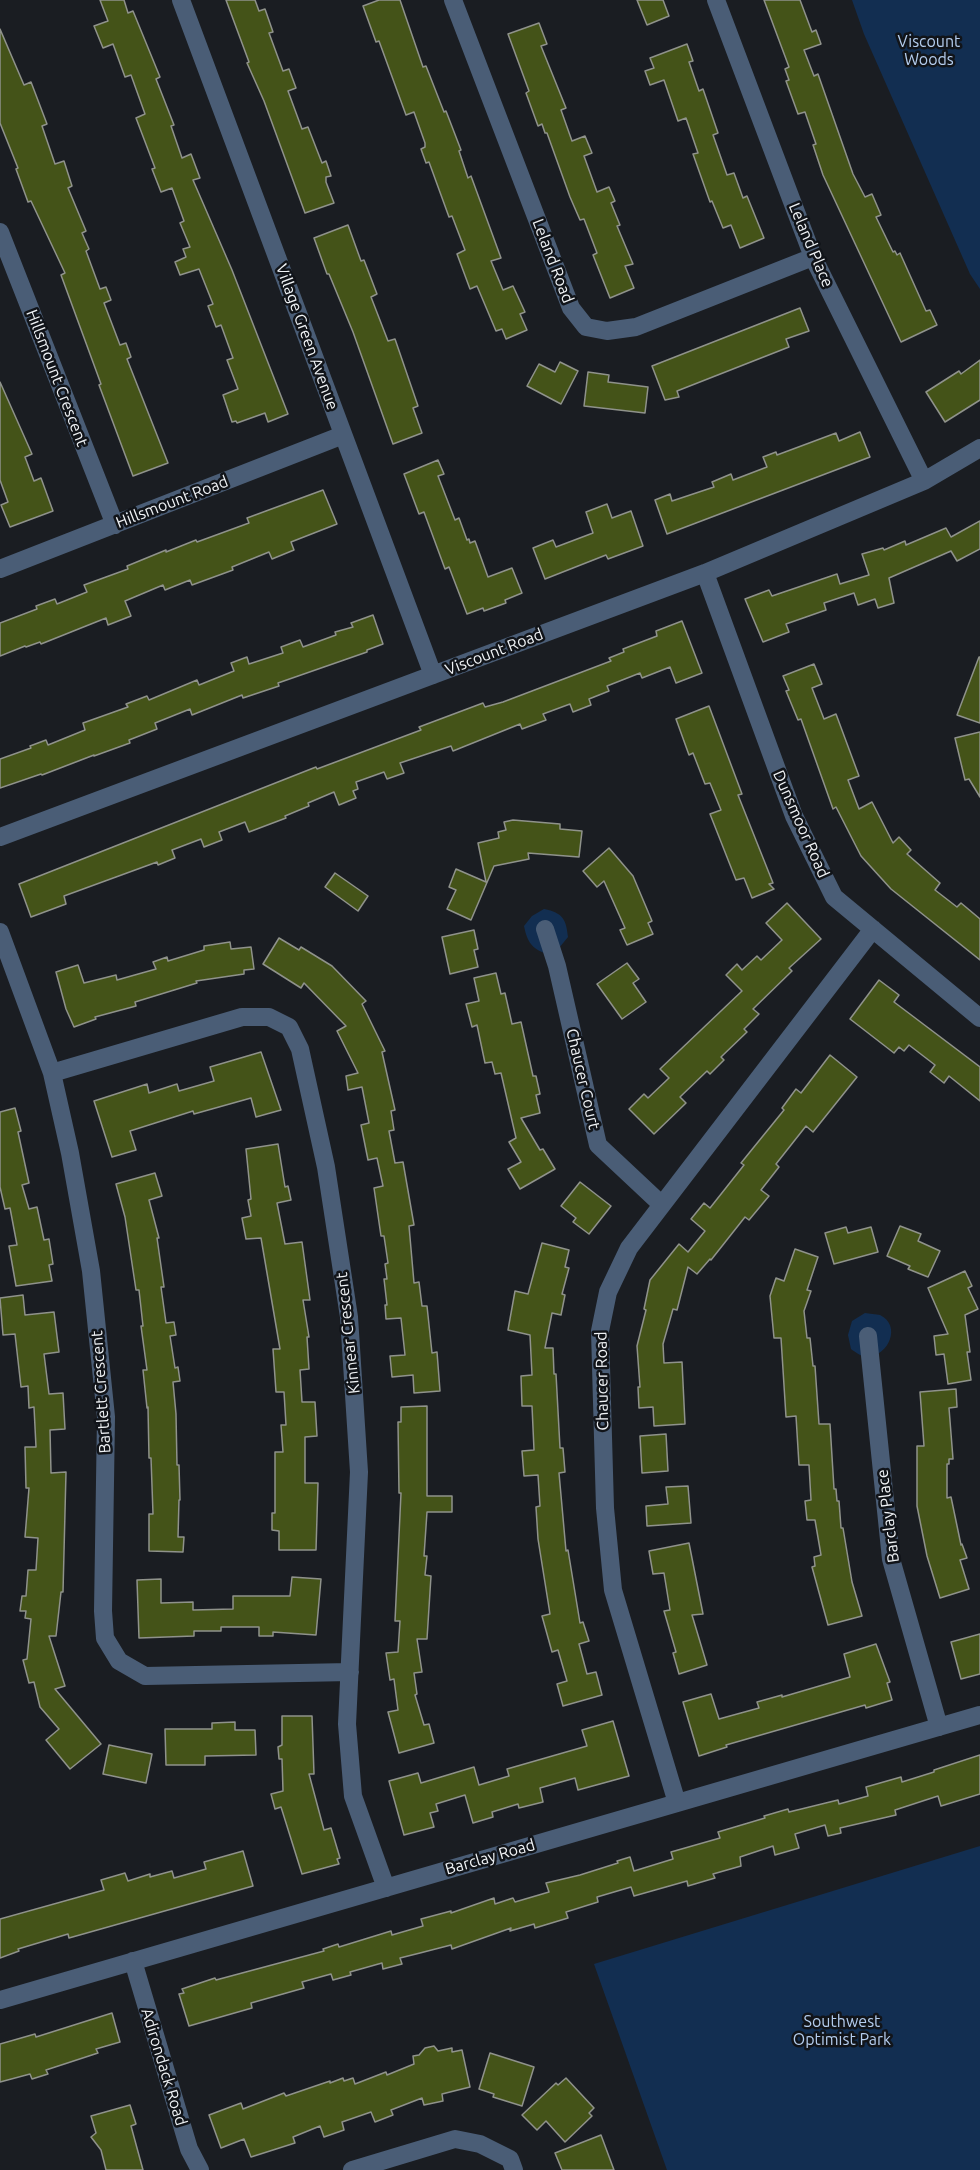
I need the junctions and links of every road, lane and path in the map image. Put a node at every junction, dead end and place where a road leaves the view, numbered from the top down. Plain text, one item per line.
1 (182, 0) edge
2 (453, 0) edge
3 (716, 0) edge
4 (0, 232) edge
5 (813, 257) junction
6 (343, 435) junction
7 (980, 448) edge
8 (924, 481) junction
9 (115, 525) junction
10 (0, 570) edge
11 (705, 573) junction
12 (433, 675) junction
13 (0, 837) edge
14 (545, 929) dead end
15 (873, 929) junction
16 (0, 932) edge
17 (980, 1018) edge
18 (52, 1073) junction
19 (662, 1205) junction
20 (868, 1336) dead end
21 (350, 1672) junction
22 (980, 1715) edge
23 (939, 1727) junction
24 (677, 1803) junction
25 (386, 1888) junction
26 (133, 1961) junction
27 (0, 2000) edge
28 (200, 2170) edge
29 (352, 2170) edge
30 (514, 2170) edge

1 - 6 street, Village Green Avenue
2 - 5 street, Leland Road
3 - 5 street, Leland Place
4 - 9 street, Hillsmount Crescent
5 - 8 street, Leland Place
6 - 9 street, Hillsmount Road
6 - 12 street, Village Green Avenue
7 - 8 street, Viscount Road
8 - 11 street, Viscount Road
9 - 10 street, Hillsmount Road
11 - 12 street, Viscount Road
11 - 15 street, Dunsmoor Road
12 - 13 street, Viscount Road
14 - 19 street, Chaucer Court
15 - 17 street, Dunsmoor Road
15 - 19 street, Chaucer Road
16 - 18 street, Bartlett Crescent
18 - 21 street, Bartlett Crescent
18 - 21 street, Kinnear Crescent
19 - 24 street, Chaucer Road
20 - 23 street, Barclay Place
21 - 25 street, Kinnear Crescent
22 - 23 street, Barclay Road
23 - 24 street, Barclay Road
24 - 25 street, Barclay Road
25 - 26 street, Barclay Road
26 - 27 street, Barclay Road
26 - 28 street, Adirondack Road
29 - 30 street

